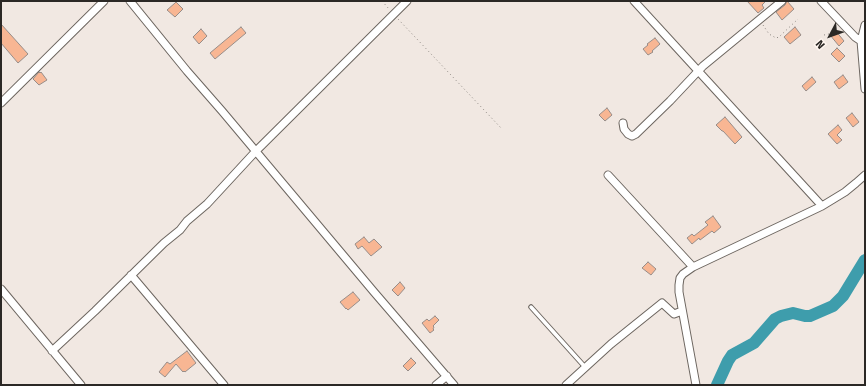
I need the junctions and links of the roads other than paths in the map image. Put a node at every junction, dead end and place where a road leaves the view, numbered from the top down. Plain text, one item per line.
1 (104, 1) edge
2 (130, 1) edge
3 (407, 1) edge
4 (634, 1) edge
5 (782, 1) edge
6 (821, 1) edge
7 (865, 25) edge
8 (861, 40) junction
9 (698, 70) junction
10 (865, 89) edge
11 (1, 103) edge
12 (623, 123) dead end
13 (256, 151) junction
14 (608, 175) dead end
15 (865, 175) edge
16 (822, 206) junction
17 (693, 267) junction
18 (131, 275) junction
19 (1, 289) edge
20 (531, 307) dead end
21 (682, 311) junction
22 (52, 351) junction
23 (585, 367) junction
24 (447, 376) junction
25 (81, 385) edge
26 (224, 385) edge
27 (436, 385) edge
28 (454, 385) edge
29 (566, 385) edge
30 (696, 385) edge

1 - 11 street
2 - 13 street
3 - 13 street
4 - 9 street
5 - 9 street
6 - 8 street
7 - 8 street
8 - 10 street
9 - 12 street
9 - 16 street
13 - 18 street
13 - 24 street
14 - 17 street
15 - 16 street
16 - 17 street
17 - 21 street
18 - 22 street
18 - 26 street
19 - 22 street
20 - 23 lane
21 - 23 street
21 - 30 street
22 - 25 street
23 - 29 street
24 - 27 street
24 - 28 street

